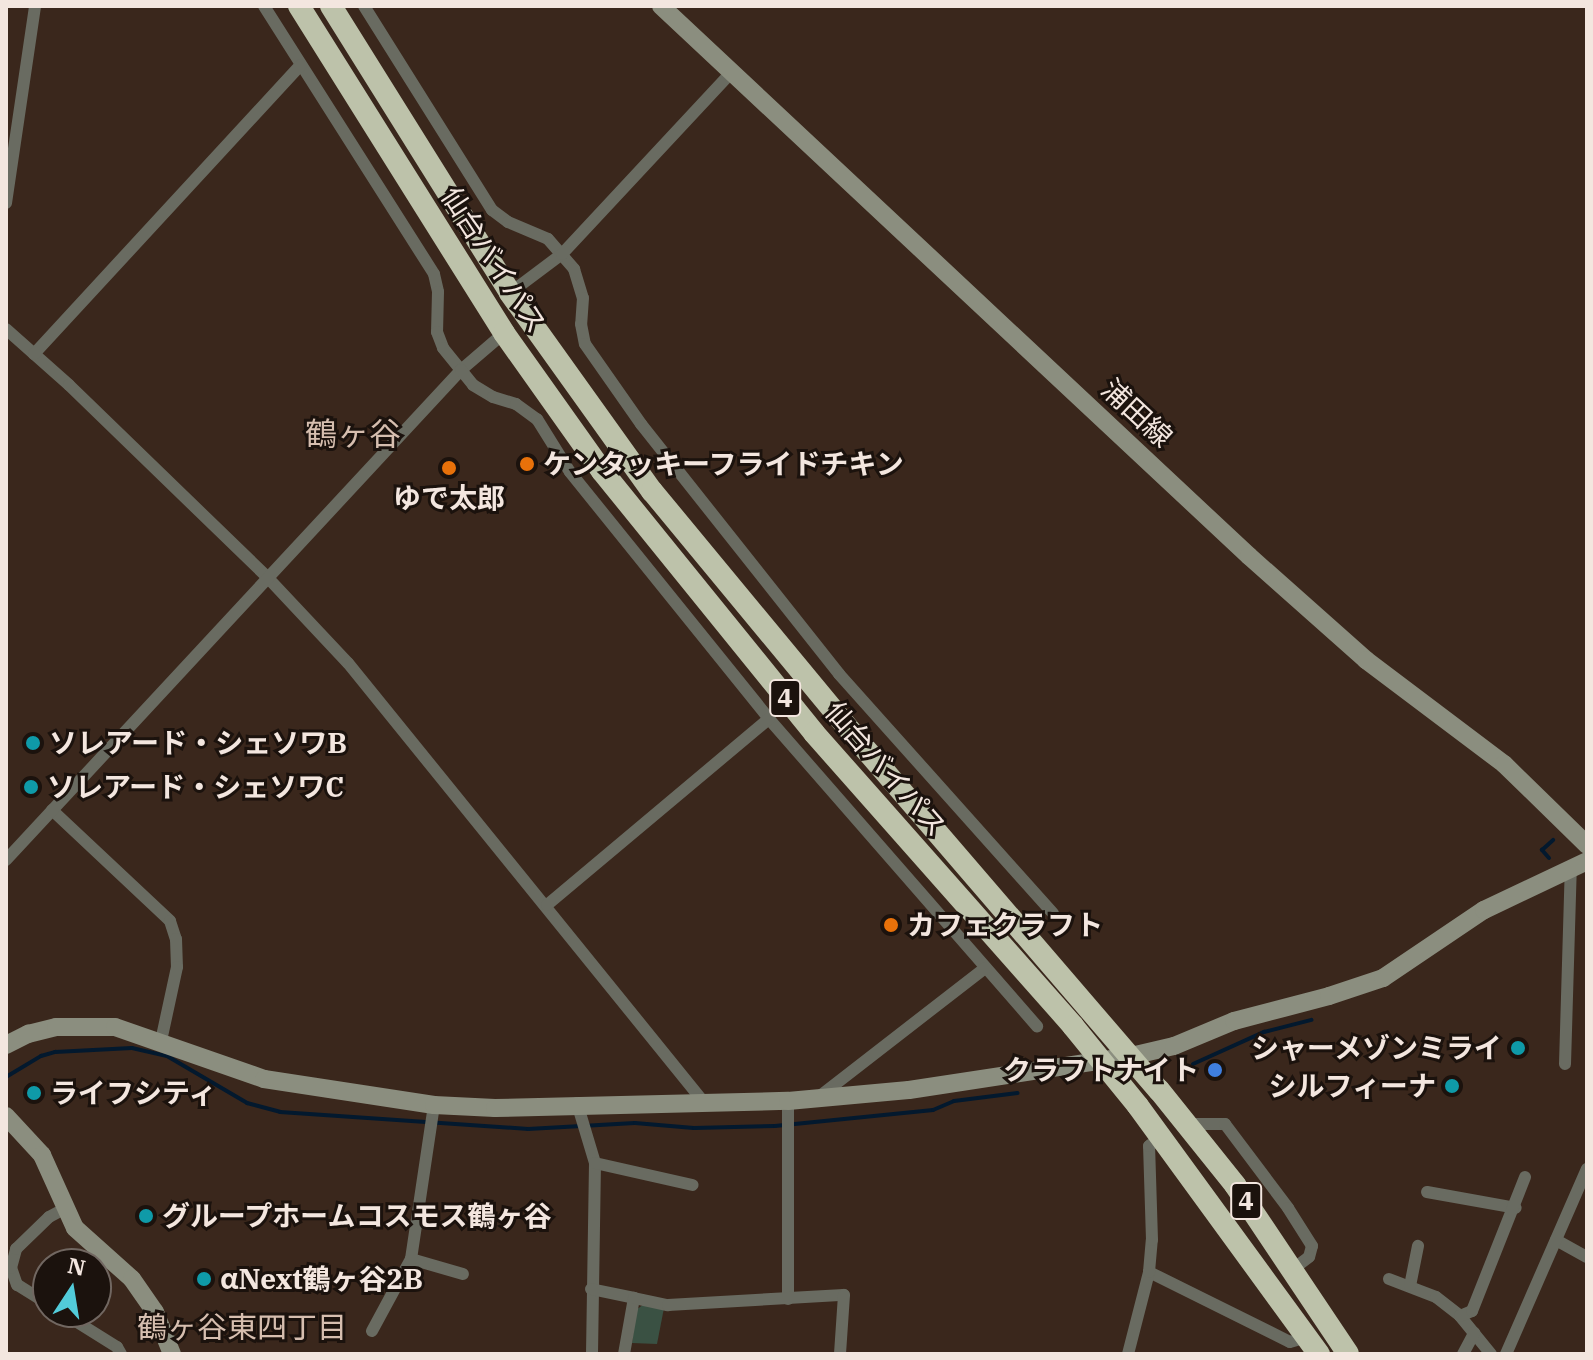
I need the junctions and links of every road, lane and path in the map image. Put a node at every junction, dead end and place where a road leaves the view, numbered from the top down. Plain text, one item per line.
1 (35, 6) edge
2 (264, 6) edge
3 (299, 6) edge
4 (331, 6) edge
5 (364, 6) edge
6 (661, 6) edge
7 (301, 65) junction
8 (732, 72) junction
9 (12, 121) edge
10 (6, 203) edge
11 (562, 254) junction
12 (510, 293) junction
13 (6, 329) edge
14 (504, 333) junction
15 (34, 354) junction
16 (461, 370) junction
17 (269, 579) junction
18 (769, 719) junction
19 (848, 773) junction
20 (828, 789) junction
21 (52, 810) junction
22 (1587, 845) edge
23 (6, 860) edge
24 (1579, 863) edge
25 (547, 905) junction
26 (1053, 913) dead end
27 (985, 968) junction
28 (1037, 1026) dead end
29 (161, 1041) junction
30 (6, 1045) edge
31 (1131, 1056) junction
32 (1101, 1061) junction
33 (1565, 1064) dead end
34 (817, 1098) junction
35 (702, 1100) junction
36 (577, 1103) junction
37 (432, 1117) junction
38 (788, 1117) junction
39 (7, 1120) edge
40 (1162, 1136) junction
41 (595, 1163) junction
42 (668, 1164) dead end
43 (1587, 1169) edge
44 (1525, 1177) dead end
45 (665, 1178) junction
46 (693, 1185) dead end
47 (1434, 1196) dead end
48 (1516, 1208) junction
49 (64, 1209) junction
50 (1556, 1240) junction
51 (1418, 1246) dead end
52 (1587, 1257) edge
53 (411, 1259) junction
54 (1149, 1272) junction
55 (463, 1274) dead end
56 (1389, 1279) dead end
57 (1410, 1286) junction
58 (591, 1289) junction
59 (32, 1294) edge
60 (634, 1298) junction
61 (788, 1299) junction
62 (1460, 1316) junction
63 (87, 1328) edge
64 (372, 1331) dead end
65 (1474, 1333) junction
66 (1313, 1345) edge
67 (121, 1354) edge
68 (172, 1354) edge
69 (592, 1354) edge
70 (624, 1354) edge
71 (840, 1354) edge
72 (1128, 1354) edge
73 (1348, 1354) edge
74 (1463, 1354) edge
75 (1491, 1354) edge
76 (1506, 1354) edge

1 - 9 street
2 - 7 street
3 - 14 highway, 仙台バイパス / 4
4 - 12 highway, 仙台バイパス / 4
5 - 11 street
6 - 8 street, 浦田線
7 - 15 street
7 - 16 street
8 - 11 street
8 - 22 street, 浦田線
9 - 10 street
11 - 12 street
11 - 26 street
12 - 31 highway, 仙台バイパス / 4
13 - 15 street
14 - 16 street
14 - 19 highway, 仙台バイパス / 4
15 - 17 street
16 - 17 street
16 - 18 street
17 - 21 street
17 - 25 street
18 - 20 street
18 - 25 street
19 - 20 street
19 - 32 highway, 仙台バイパス / 4
20 - 27 street
21 - 23 street
21 - 29 street
24 - 31 street
24 - 33 street
25 - 35 street
27 - 28 street
27 - 34 street
29 - 30 street
29 - 37 street
31 - 32 street
31 - 73 highway, 仙台バイパス / 4
32 - 34 street
32 - 40 highway, 仙台バイパス / 4
34 - 38 street
35 - 36 street
35 - 38 street
36 - 37 street
36 - 41 street
37 - 53 street
38 - 61 street
39 - 49 street
40 - 54 street
40 - 66 highway, 仙台バイパス / 4
41 - 45 street
41 - 58 street
42 - 45 street
43 - 50 street
44 - 48 street
45 - 46 street
47 - 48 street
48 - 62 street
49 - 59 street
49 - 68 street
50 - 52 street
50 - 76 street
51 - 57 street
53 - 55 street
53 - 64 street
54 - 66 street
54 - 72 street
56 - 57 street
57 - 62 street
58 - 60 street
58 - 69 street
60 - 61 street
60 - 70 street
61 - 71 street
62 - 65 street
63 - 67 street
65 - 74 street
65 - 75 street

